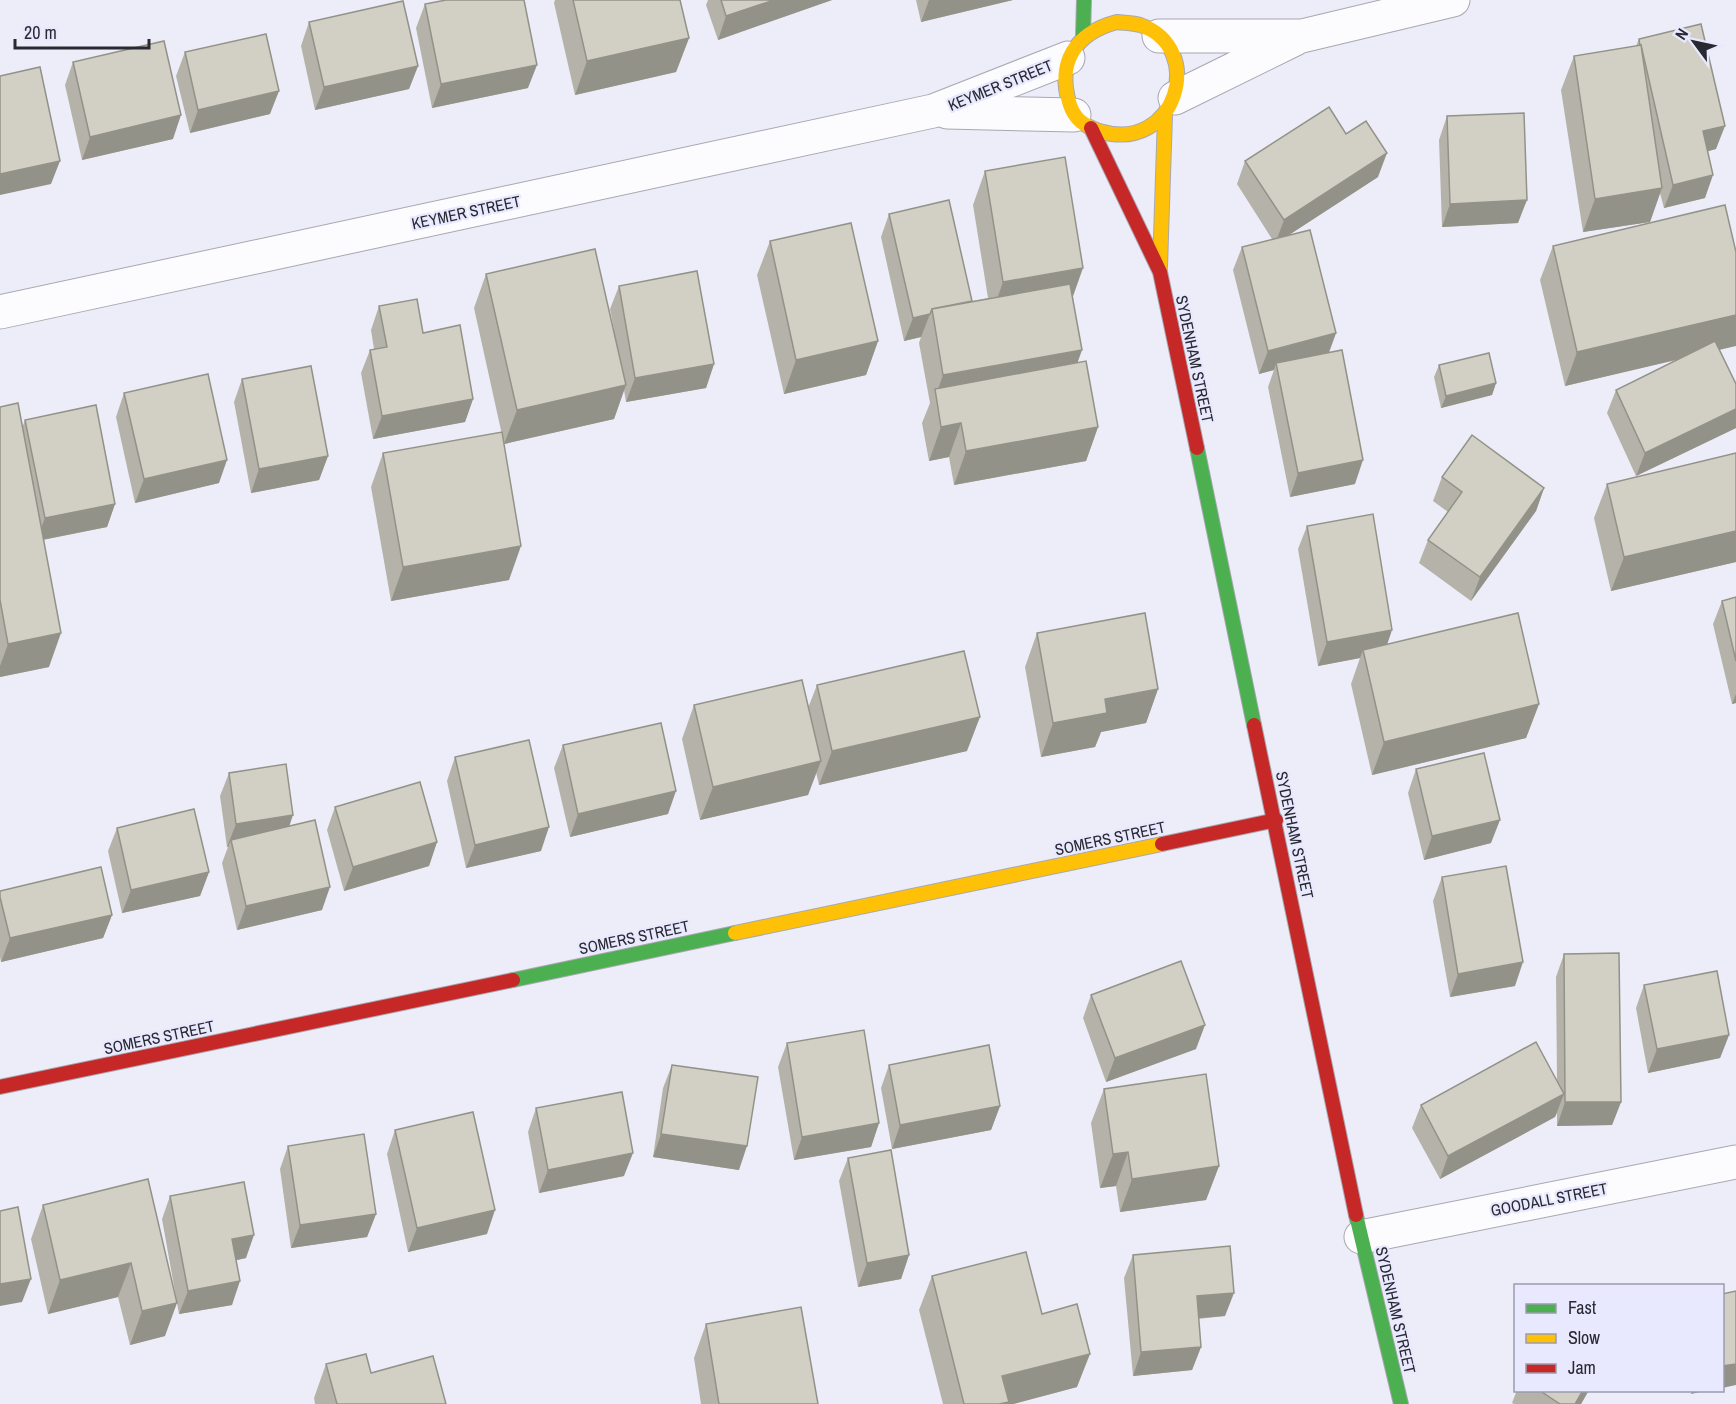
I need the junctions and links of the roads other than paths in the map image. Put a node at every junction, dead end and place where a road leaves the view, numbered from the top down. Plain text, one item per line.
1 (1084, 0) edge
2 (1453, 0) edge
3 (1133, 8) dead end
4 (1150, 31) junction
5 (1302, 36) junction
6 (1075, 47) junction
7 (1170, 106) junction
8 (933, 111) junction
9 (1082, 122) junction
10 (1160, 272) junction
11 (0, 312) edge
12 (1276, 820) junction
13 (0, 1087) edge
14 (1736, 1162) edge
15 (1361, 1237) junction
16 (1401, 1404) edge

1 - 6 street
2 - 5 street
3 - 4 street
4 - 5 street
4 - 6 street
4 - 7 street
5 - 7 street
6 - 8 street, KEYMER STREET
6 - 9 street
7 - 9 street
7 - 10 street, SYDENHAM STREET
8 - 9 street, KEYMER STREET
8 - 11 street, KEYMER STREET
9 - 10 street, SYDENHAM STREET
10 - 12 street, SYDENHAM STREET
12 - 13 street, SOMERS STREET
12 - 15 street, SYDENHAM STREET
14 - 15 street, GOODALL STREET
15 - 16 street, SYDENHAM STREET

